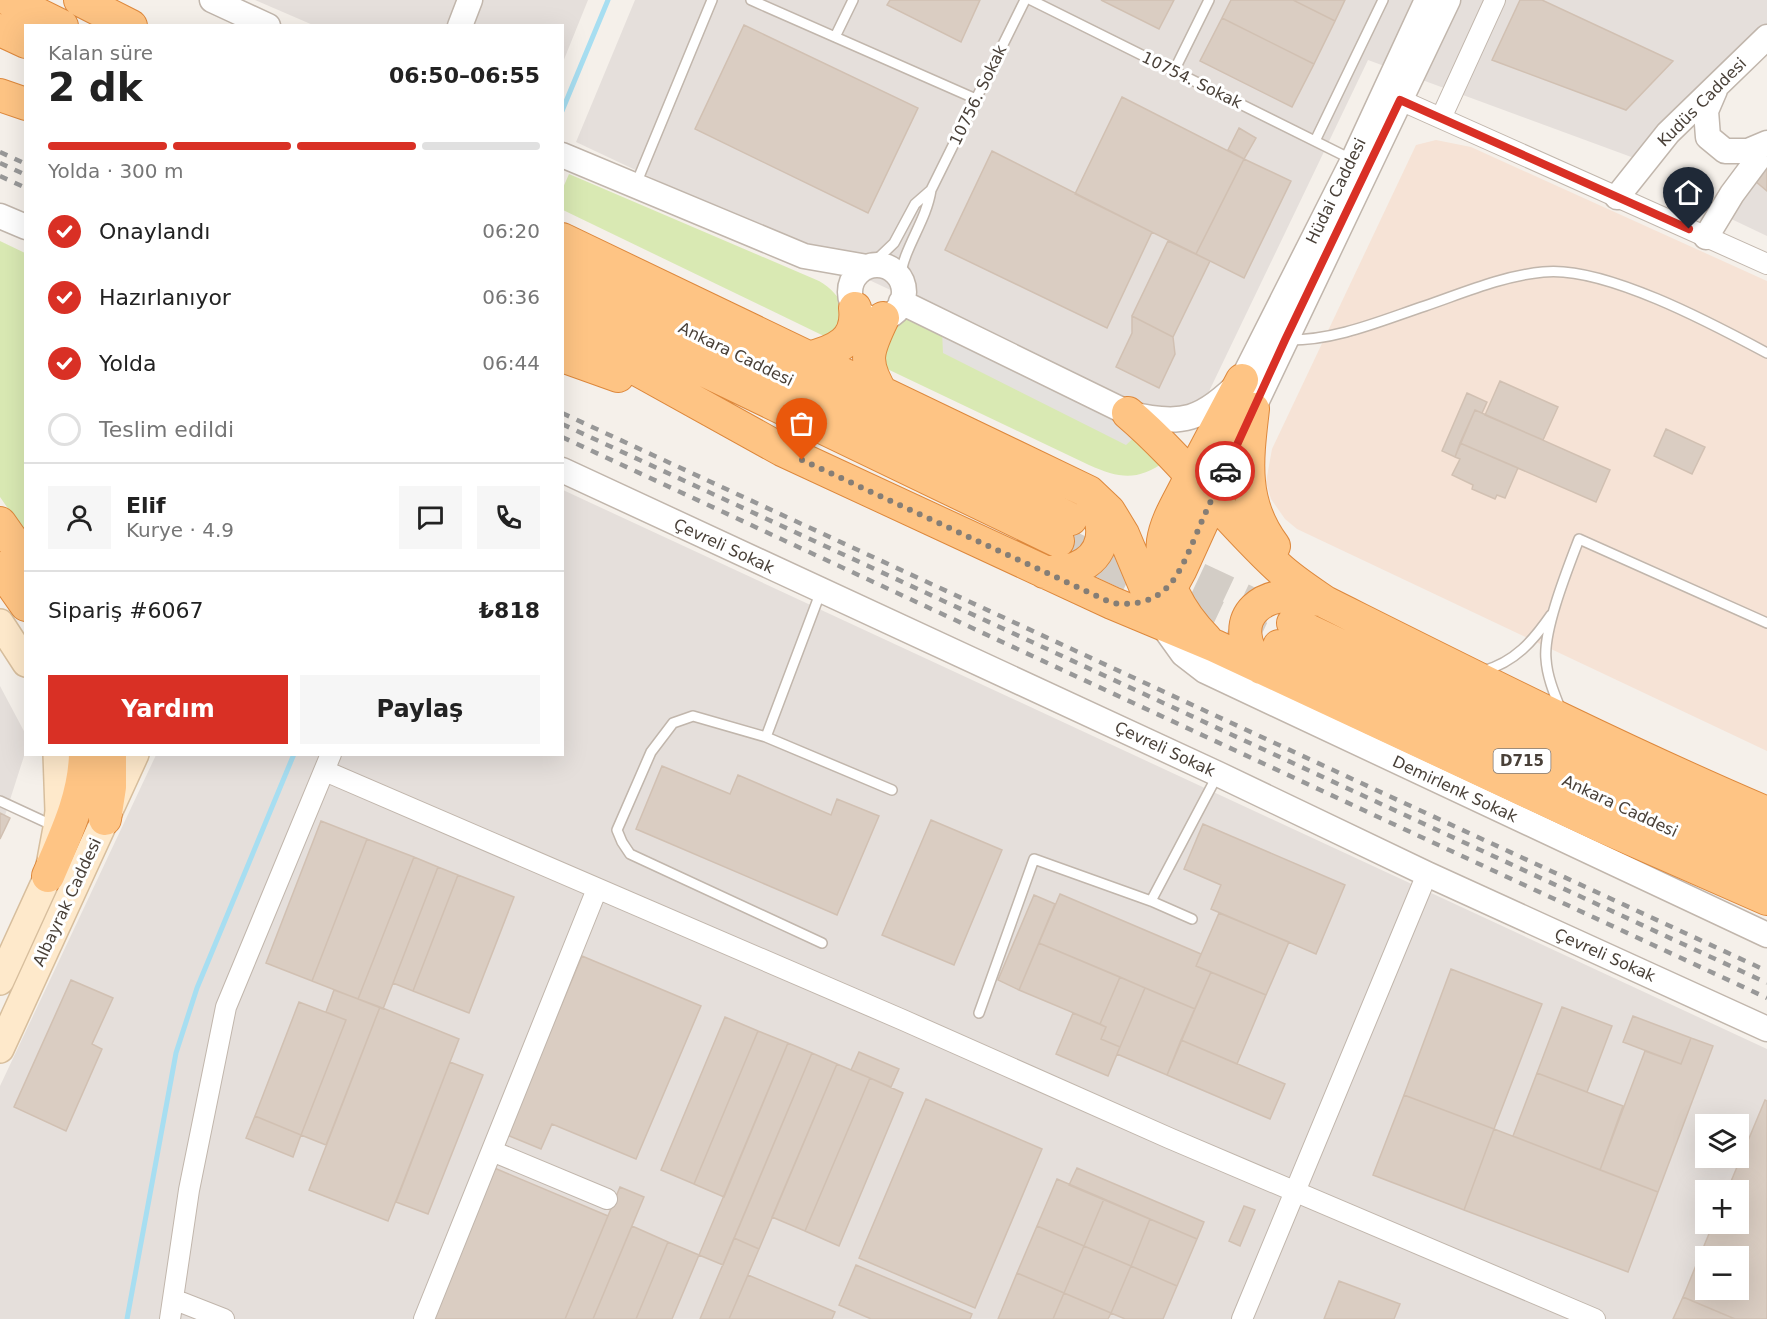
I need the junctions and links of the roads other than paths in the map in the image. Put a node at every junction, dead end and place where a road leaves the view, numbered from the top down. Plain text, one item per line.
1 (9, 0) edge
2 (80, 0) edge
3 (213, 0) edge
4 (470, 0) edge
5 (712, 0) edge
6 (751, 0) edge
7 (853, 0) edge
8 (1025, 0) edge
9 (1031, 0) edge
10 (1209, 0) edge
11 (1383, 0) edge
12 (1427, 0) edge
13 (1448, 0) edge
14 (1495, 0) edge
15 (58, 24) edge
16 (127, 24) edge
17 (264, 24) edge
18 (460, 24) edge
19 (0, 30) edge
20 (834, 37) junction
21 (1767, 37) edge
22 (24, 41) edge
23 (0, 48) edge
24 (24, 59) edge
25 (1174, 71) junction
26 (1716, 87) junction
27 (0, 95) edge
28 (1392, 96) junction
29 (976, 99) junction
30 (24, 103) edge
31 (1441, 118) junction
32 (1315, 141) junction
33 (1767, 145) edge
34 (564, 156) edge
35 (1353, 160) junction
36 (635, 186) junction
37 (931, 190) junction
38 (1617, 197) junction
39 (0, 216) edge
40 (24, 226) edge
41 (1706, 237) junction
42 (564, 240) edge
43 (564, 249) edge
44 (804, 256) junction
45 (1767, 264) edge
46 (869, 266) junction
47 (564, 269) edge
48 (628, 272) junction
49 (878, 300) junction
50 (564, 303) edge
51 (564, 329) edge
52 (1285, 340) junction
53 (1767, 352) edge
54 (564, 357) edge
55 (808, 358) junction
56 (1242, 380) junction
57 (883, 395) junction
58 (1253, 409) junction
59 (709, 410) junction
60 (1128, 413) junction
61 (564, 471) edge
62 (1075, 486) junction
63 (1202, 487) junction
64 (0, 524) edge
65 (24, 557) edge
66 (0, 568) edge
67 (1044, 572) junction
68 (821, 591) junction
69 (24, 602) edge
70 (1161, 602) junction
71 (1325, 602) junction
72 (1556, 608) junction
73 (1767, 622) edge
74 (0, 623) edge
75 (1380, 630) junction
76 (1278, 646) junction
77 (24, 660) edge
78 (1470, 674) junction
79 (1567, 721) junction
80 (766, 737) junction
81 (57, 756) edge
82 (86, 756) edge
83 (110, 756) edge
84 (134, 756) edge
85 (328, 763) edge
86 (1218, 774) junction
87 (892, 790) dead end
88 (0, 801) edge
89 (1767, 813) edge
90 (105, 819) junction
91 (62, 831) junction
92 (1767, 841) edge
93 (1767, 871) edge
94 (1427, 874) junction
95 (48, 876) joint
96 (597, 889) junction
97 (1767, 899) edge
98 (1151, 901) junction
99 (1192, 919) dead end
100 (1767, 935) edge
101 (822, 943) dead end
102 (0, 981) edge
103 (979, 1013) dead end
104 (1767, 1029) edge
105 (0, 1049) edge
106 (492, 1151) junction
107 (1295, 1192) junction
108 (607, 1199) dead end
109 (173, 1299) junction
110 (170, 1319) edge
111 (224, 1319) edge
112 (424, 1319) edge
113 (1242, 1319) edge
114 (1594, 1319) edge

1 - 15 highway
2 - 16 highway
3 - 17 street
4 - 18 street
5 - 36 lane
6 - 20 lane
7 - 20 lane
8 - 29 lane, 10756. Sokak
9 - 25 lane, 10754. Sokak
10 - 25 lane
11 - 32 lane
12 - 28 street, Hüdai Caddesi
13 - 28 street, Hüdai Caddesi
14 - 31 street
19 - 22 highway
20 - 29 lane
21 - 26 street, Kudüs Caddesi
23 - 24 highway
25 - 32 lane, 10754. Sokak
26 - 33 street
26 - 38 street, Kudüs Caddesi
27 - 30 highway
28 - 31 street
28 - 35 street, Hüdai Caddesi
28 - 52 street, Hüdai Caddesi
29 - 37 lane, 10756. Sokak
31 - 38 street
32 - 35 lane, 10754. Sokak
33 - 41 street
34 - 36 street
35 - 56 street, Hüdai Caddesi
36 - 44 street
37 - 46 lane, 10756. Sokak
37 - 49 lane, 10756. Sokak
38 - 41 street
39 - 40 street
41 - 45 street
42 - 48 highway
43 - 48 highway
44 - 46 street
44 - 49 street
46 - 49 street
46 - 49 street
47 - 50 highway, Ankara Caddesi
48 - 55 highway
49 - 55 highway
49 - 57 highway
49 - 60 street
51 - 59 highway
52 - 53 lane
52 - 58 street, Hüdai Caddesi
54 - 59 highway
55 - 57 highway
56 - 60 street
56 - 63 highway
57 - 62 highway
58 - 63 highway
58 - 75 highway
59 - 67 highway
60 - 63 highway
61 - 68 street, Çevreli Sokak
62 - 67 highway
62 - 70 highway
63 - 70 highway
63 - 71 highway
64 - 65 highway
66 - 69 highway
67 - 70 highway
68 - 80 lane
68 - 86 street, Çevreli Sokak
70 - 76 highway
70 - 100 street, Demirlenk Sokak
71 - 75 highway
71 - 76 highway
72 - 73 lane
72 - 78 lane
72 - 79 lane
74 - 77 main road
75 - 78 highway
76 - 92 highway, Ankara Caddesi / D715
76 - 93 highway, Ankara Caddesi / D715
76 - 97 highway
78 - 79 highway
79 - 89 highway
80 - 87 lane
80 - 101 lane
81 - 91 main road
82 - 91 highway
83 - 90 highway
84 - 90 main road, Albayrak Caddesi
85 - 96 street
85 - 109 street
86 - 94 street, Çevreli Sokak
86 - 98 lane
88 - 91 lane
90 - 105 main road, Albayrak Caddesi
91 - 95 highway
94 - 104 street, Çevreli Sokak
94 - 107 street
95 - 102 main road, Albayrak Caddesi
96 - 106 street
96 - 107 street
98 - 99 lane
98 - 103 lane
106 - 108 street
106 - 112 street
107 - 113 street
107 - 114 street
109 - 110 street
109 - 111 street

